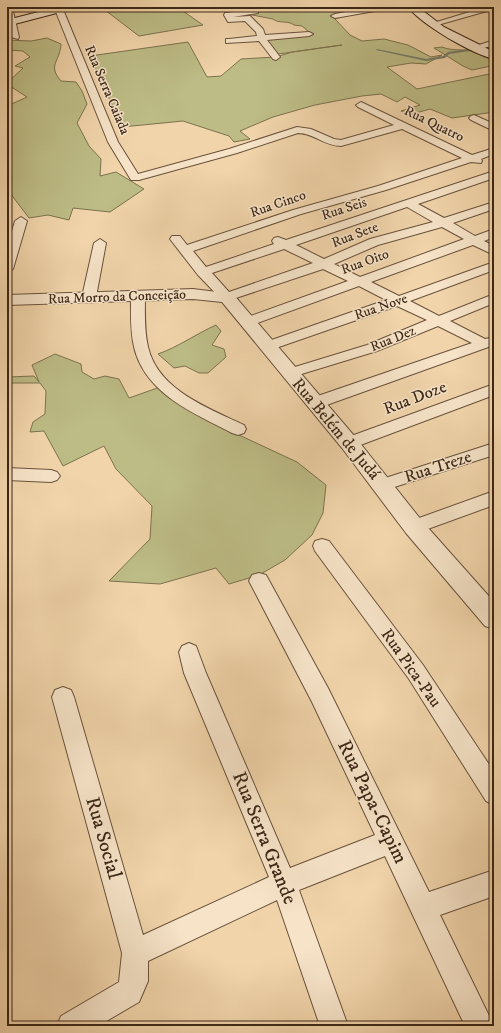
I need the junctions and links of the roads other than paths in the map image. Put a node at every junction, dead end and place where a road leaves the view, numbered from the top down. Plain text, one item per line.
1 (8, 7) edge
2 (69, 7) edge
3 (386, 7) edge
4 (413, 7) edge
5 (493, 7) edge
6 (59, 8) edge
7 (256, 11) dead end
8 (335, 16) dead end
9 (9, 23) edge
10 (434, 24) junction
11 (309, 34) dead end
12 (15, 37) dead end
13 (261, 38) junction
14 (229, 41) dead end
15 (494, 42) edge
16 (477, 47) junction
17 (494, 56) edge
18 (276, 57) dead end
19 (360, 105) dead end
20 (474, 118) dead end
21 (403, 125) junction
22 (494, 128) edge
23 (494, 151) edge
24 (472, 159) junction
25 (494, 170) edge
26 (494, 174) edge
27 (408, 203) junction
28 (494, 205) edge
29 (21, 221) dead end
30 (445, 222) junction
31 (253, 228) junction
32 (494, 232) edge
33 (176, 240) dead end
34 (474, 240) junction
35 (100, 244) dead end
36 (283, 244) junction
37 (184, 250) junction
38 (494, 250) edge
39 (324, 264) junction
40 (494, 266) edge
41 (7, 269) edge
42 (203, 272) junction
43 (359, 281) junction
44 (138, 295) junction
45 (89, 297) junction
46 (227, 297) junction
47 (494, 298) edge
48 (7, 300) edge
49 (400, 300) junction
50 (439, 320) junction
51 (247, 322) junction
52 (490, 342) edge
53 (268, 346) junction
54 (290, 374) junction
55 (494, 389) edge
56 (315, 403) junction
57 (238, 429) dead end
58 (350, 443) junction
59 (494, 449) edge
60 (7, 474) edge
61 (51, 476) dead end
62 (382, 485) junction
63 (494, 498) edge
64 (414, 527) junction
65 (322, 546) dead end
66 (259, 581) dead end
67 (493, 617) edge
68 (189, 652) dead end
69 (63, 697) dead end
70 (494, 793) edge
71 (391, 841) junction
72 (284, 883) junction
73 (494, 883) edge
74 (424, 907) junction
75 (135, 953) junction
76 (71, 1026) edge
77 (334, 1026) edge
78 (480, 1026) edge

1 - 9 street
2 - 6 street
3 - 8 street
4 - 10 street
5 - 10 street
6 - 9 street
6 - 21 street, Rua Serra Caiada
7 - 13 street
9 - 12 street
10 - 16 street
11 - 13 street
13 - 14 street
13 - 18 street
15 - 16 street
16 - 17 street
19 - 21 street, Rua Quatro
20 - 22 street
21 - 24 street, Rua Quatro
23 - 24 street
24 - 25 street, Rua Quatro
24 - 31 street, Rua Cinco
26 - 27 street, Rua Seis
27 - 30 street
27 - 36 street, Rua Seis
28 - 30 street, Rua Sete
29 - 41 street
30 - 34 street
30 - 39 street, Rua Sete
31 - 36 street
31 - 37 street, Rua Cinco
32 - 34 street, Rua Oito
33 - 37 street, Rua Belém de Judá
34 - 38 street
34 - 43 street, Rua Oito
35 - 45 street
36 - 39 street
36 - 42 street, Rua Seis
37 - 42 street, Rua Belém de Judá
39 - 43 street
39 - 46 street, Rua Sete
40 - 49 street, Rua Nove
42 - 46 street, Rua Belém de Judá
43 - 49 street
43 - 51 street, Rua Oito
44 - 45 street, Rua Morro da Conceição
44 - 46 street, Rua Morro da Conceição
44 - 57 street
45 - 48 street, Rua Morro da Conceição
46 - 51 street, Rua Belém de Judá
47 - 50 street, Rua Dez
49 - 50 street
49 - 53 street, Rua Nove
50 - 52 street
50 - 54 street, Rua Dez
51 - 53 street, Rua Belém de Judá
52 - 56 street
53 - 54 street, Rua Belém de Judá
54 - 56 street, Rua Belém de Judá
55 - 58 street, Rua Doze
56 - 58 street, Rua Belém de Judá
58 - 62 street, Rua Belém de Judá
59 - 62 street, Rua Treze
60 - 61 street
62 - 64 street, Rua Belém de Judá
63 - 64 street
64 - 67 street, Rua Belém de Judá
65 - 70 street, Rua Pica-Pau
66 - 71 street, Rua Papa-Capim
68 - 72 street, Rua Serra Grande
69 - 75 street, Rua Social
71 - 72 street
71 - 74 street, Rua Papa-Capim
72 - 75 street
72 - 77 street, Rua Serra Grande
73 - 74 street
74 - 78 street, Rua Papa-Capim
75 - 76 street, Rua Social

